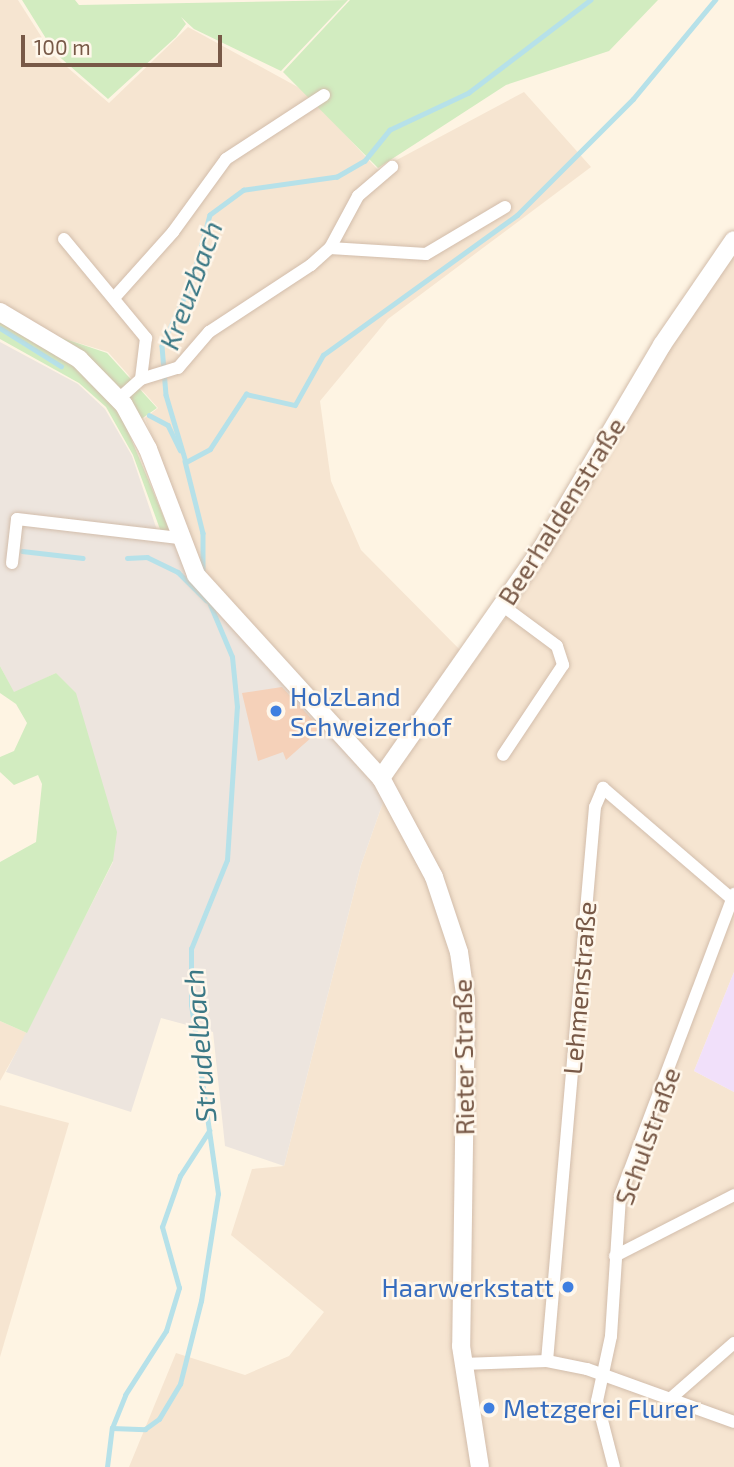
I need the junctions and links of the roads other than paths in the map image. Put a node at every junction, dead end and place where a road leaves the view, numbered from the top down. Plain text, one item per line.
1 (324, 95) dead end
2 (392, 167) dead end
3 (505, 207) dead end
4 (64, 239) dead end
5 (734, 240) edge
6 (330, 248) junction
7 (114, 298) junction
8 (0, 312) edge
9 (147, 379) junction
10 (119, 399) junction
11 (179, 538) junction
12 (13, 553) dead end
13 (503, 606) junction
14 (503, 755) dead end
15 (381, 778) junction
16 (733, 897) edge
17 (734, 1195) edge
18 (615, 1256) junction
19 (734, 1343) edge
20 (547, 1362) junction
21 (462, 1364) junction
22 (602, 1373) junction
23 (670, 1399) junction
24 (734, 1422) edge
25 (480, 1467) edge
26 (614, 1467) edge

1 - 7 street
2 - 6 street
3 - 6 street
4 - 7 street
5 - 13 street, Beerhaldenstraße
6 - 9 street
7 - 9 street
8 - 10 street, Rieter Straße
9 - 10 street
10 - 11 street, Rieter Straße
11 - 12 street
11 - 15 street, Rieter Straße
13 - 14 street
13 - 15 street, Beerhaldenstraße
15 - 21 street, Rieter Straße
16 - 18 street, Schulstraße
16 - 20 street, Lehmenstraße
17 - 18 street
18 - 22 street, Schulstraße
19 - 23 street
20 - 21 street
20 - 22 street
21 - 25 street, Rieter Straße
22 - 23 street
22 - 26 street, Schulstraße
23 - 24 street

